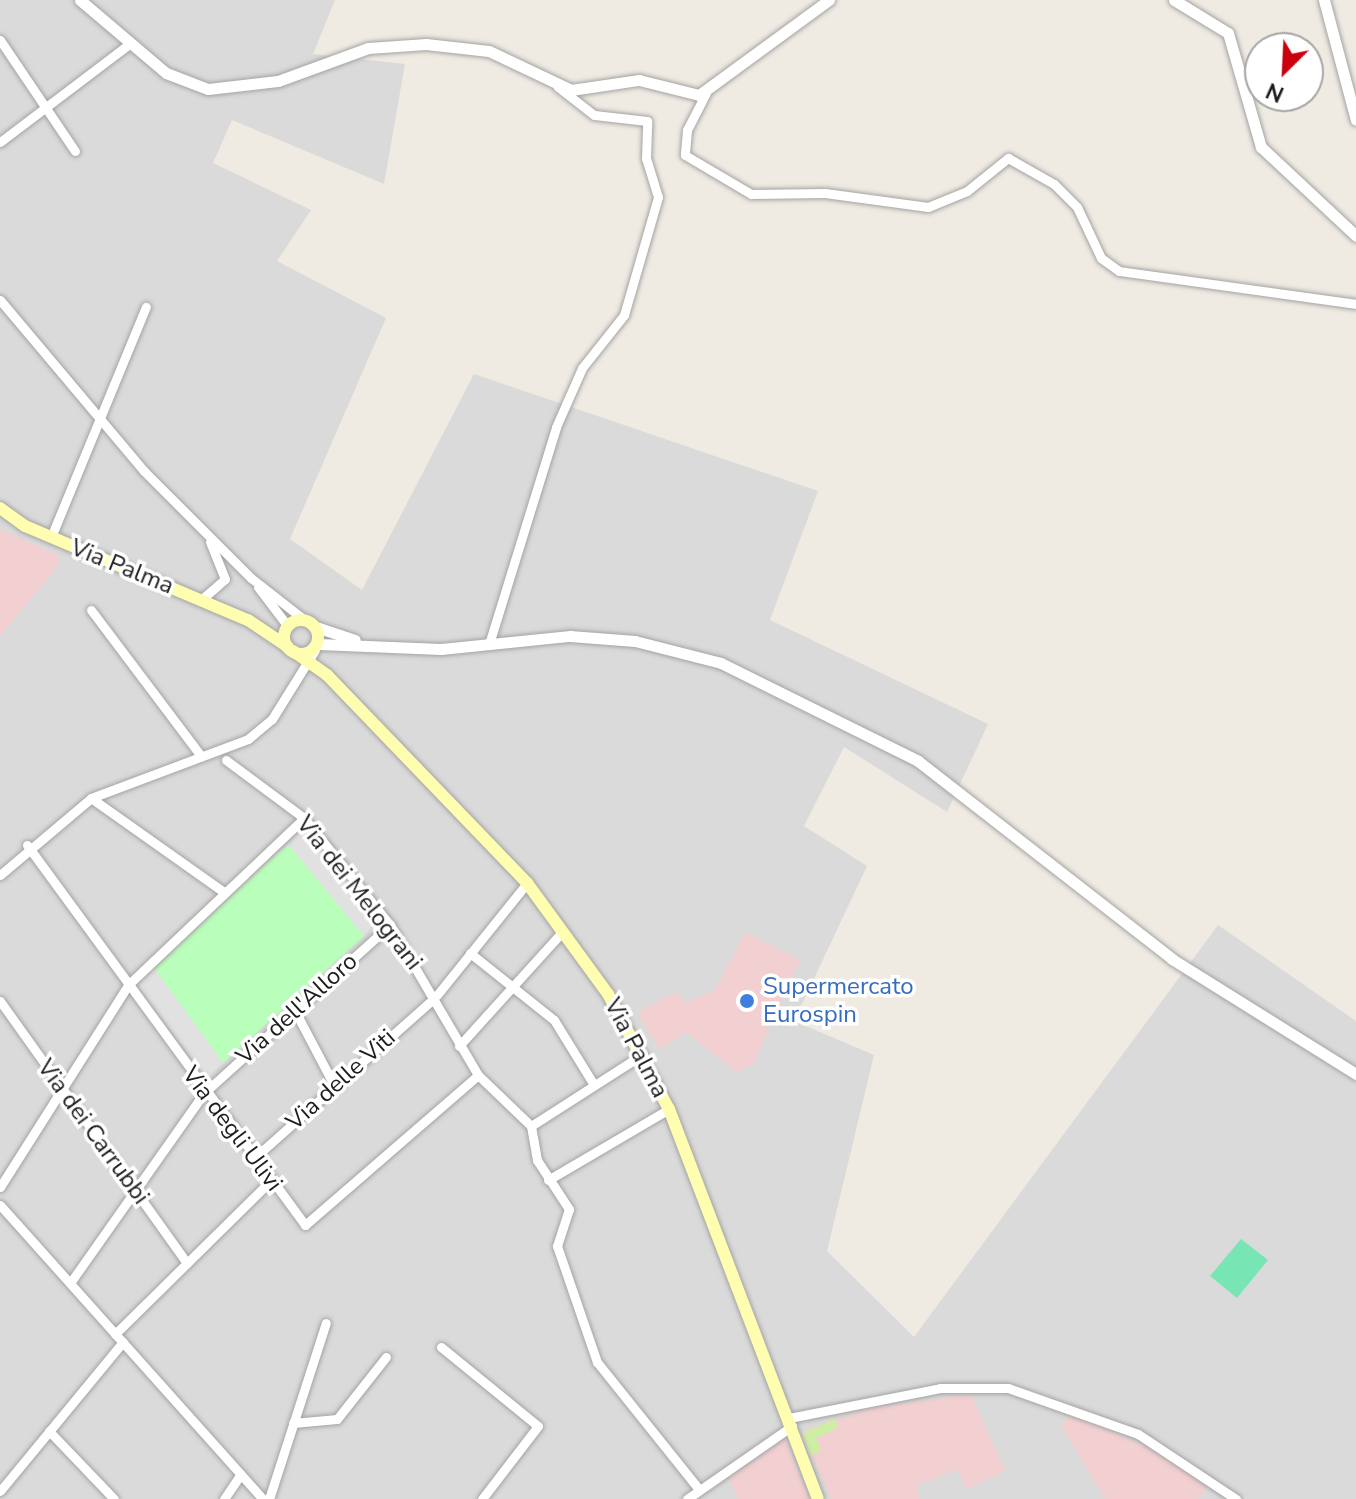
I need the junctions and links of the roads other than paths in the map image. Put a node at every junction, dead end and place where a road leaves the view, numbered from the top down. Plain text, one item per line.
1 (80, 0) edge
2 (829, 0) edge
3 (1174, 0) edge
4 (1324, 0) edge
5 (0, 40) edge
6 (125, 40) junction
7 (558, 87) junction
8 (706, 93) junction
9 (46, 108) junction
10 (1356, 120) edge
11 (0, 142) edge
12 (75, 151) dead end
13 (1356, 236) edge
14 (0, 300) edge
15 (1356, 304) edge
16 (146, 307) dead end
17 (101, 420) junction
18 (0, 508) edge
19 (206, 536) junction
20 (51, 537) junction
21 (251, 578) junction
22 (202, 599) junction
23 (91, 610) dead end
24 (248, 620) junction
25 (286, 626) junction
26 (312, 626) junction
27 (489, 644) junction
28 (366, 645) junction
29 (317, 647) junction
30 (291, 649) junction
31 (309, 664) junction
32 (327, 675) junction
33 (295, 686) junction
34 (201, 756) junction
35 (226, 760) dead end
36 (91, 798) junction
37 (304, 818) junction
38 (27, 845) junction
39 (0, 875) edge
40 (527, 883) junction
41 (225, 893) junction
42 (390, 925) junction
43 (563, 931) junction
44 (470, 953) junction
45 (128, 985) junction
46 (515, 989) junction
47 (433, 998) junction
48 (0, 1001) edge
49 (295, 1011) junction
50 (459, 1046) junction
51 (643, 1054) junction
52 (1356, 1074) edge
53 (478, 1075) junction
54 (334, 1085) junction
55 (594, 1085) junction
56 (62, 1090) junction
57 (204, 1093) junction
58 (669, 1109) junction
59 (531, 1126) junction
60 (253, 1159) junction
61 (548, 1180) junction
62 (270, 1181) junction
63 (0, 1187) edge
64 (135, 1191) junction
65 (0, 1205) edge
66 (187, 1263) junction
67 (70, 1283) junction
68 (326, 1323) dead end
69 (115, 1334) junction
70 (123, 1342) junction
71 (441, 1347) dead end
72 (386, 1357) dead end
73 (790, 1422) junction
74 (293, 1423) junction
75 (49, 1431) junction
76 (241, 1474) junction
77 (697, 1487) junction
78 (0, 1491) edge
79 (114, 1499) edge
80 (224, 1499) edge
81 (263, 1499) edge
82 (269, 1499) edge
83 (482, 1499) edge
84 (687, 1499) edge
85 (818, 1499) edge
86 (1236, 1499) edge

1 - 6 street
2 - 8 street
3 - 13 street
4 - 10 street
5 - 9 street
6 - 7 street
6 - 9 street
7 - 8 street
7 - 27 street
8 - 15 street
9 - 11 street
9 - 12 street
14 - 17 street
16 - 17 street
17 - 19 street
17 - 20 street
18 - 20 main road, Via Palma
19 - 21 street
19 - 22 street
20 - 22 main road, Via Palma
21 - 25 street
21 - 26 street
22 - 24 main road, Via Palma
23 - 34 street
24 - 25 main road
24 - 30 main road
25 - 26 main road
25 - 30 main road
26 - 28 street
26 - 29 main road
27 - 28 street
27 - 52 street
28 - 29 street
29 - 30 main road
29 - 31 street
29 - 32 main road
30 - 31 main road
30 - 33 street
31 - 32 main road
31 - 33 street
32 - 33 street
32 - 40 main road, Via Palma
33 - 34 street
34 - 36 street
35 - 37 street, Via dei Melograni
36 - 38 street
36 - 41 street
37 - 41 street
37 - 42 street, Via dei Melograni
38 - 39 street
38 - 45 street, Via degli Ulivi
40 - 43 main road, Via Palma
40 - 44 street, Via delle Viti
41 - 45 street
42 - 47 street, Via dei Melograni
42 - 49 street, Via dell'Alloro
43 - 46 street
43 - 51 main road, Via Palma
44 - 46 street
44 - 47 street, Via delle Viti
45 - 56 street
45 - 57 street, Via degli Ulivi
46 - 50 street
46 - 55 street
47 - 50 street, Via dei Melograni
47 - 54 street, Via delle Viti
48 - 56 street, Via dei Carrubbi
49 - 54 street
49 - 57 street, Via dell'Alloro
50 - 53 street, Via dei Melograni
51 - 55 street
51 - 58 main road, Via Palma
53 - 59 street, Via dei Melograni
53 - 62 street, Via degli Ulivi
54 - 60 street, Via delle Viti
55 - 59 street
56 - 63 street
56 - 64 street, Via dei Carrubbi
57 - 60 street, Via degli Ulivi
57 - 64 street, Via dell'Alloro
58 - 61 street
58 - 73 main road, Via Palma
59 - 61 street
60 - 62 street, Via degli Ulivi
61 - 77 street
62 - 66 street
64 - 66 street, Via dei Carrubbi
64 - 67 street, Via dell'Alloro
65 - 67 street
66 - 69 street
67 - 69 street
68 - 74 street
69 - 70 street
70 - 75 street
70 - 76 street
71 - 83 street
72 - 74 street
73 - 77 street
73 - 85 main road, Via Palma
73 - 86 street
74 - 82 street
75 - 78 street
75 - 79 street
76 - 80 street
76 - 81 street
77 - 84 street

